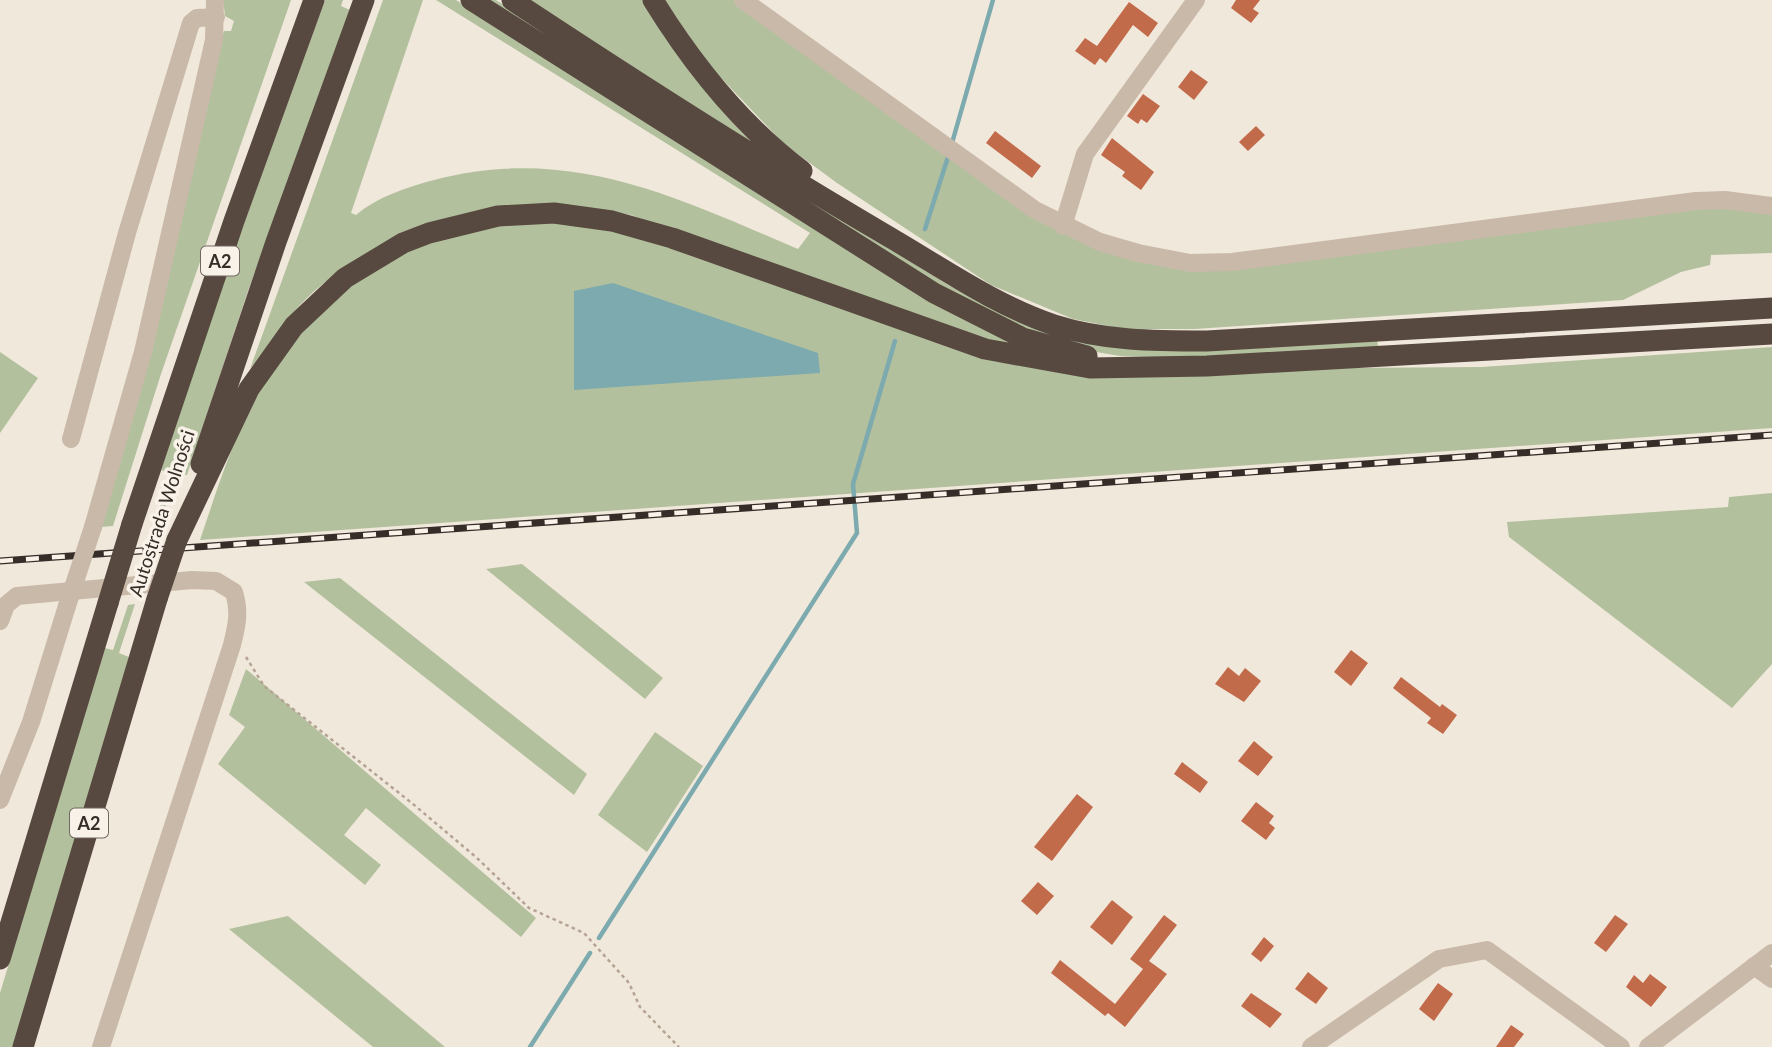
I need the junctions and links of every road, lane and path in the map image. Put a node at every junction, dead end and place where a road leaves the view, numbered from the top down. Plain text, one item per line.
1 (314, 0) edge
2 (364, 0) edge
3 (471, 0) edge
4 (512, 0) edge
5 (653, 0) edge
6 (743, 0) edge
7 (1196, 0) edge
8 (215, 8) edge
9 (1772, 206) edge
10 (1063, 226) junction
11 (893, 239) junction
12 (1772, 308) edge
13 (1772, 334) edge
14 (1148, 367) junction
15 (71, 439) dead end
16 (183, 526) junction
17 (0, 621) edge
18 (233, 641) junction
19 (0, 800) edge
20 (1772, 953) edge
21 (0, 959) edge
22 (1754, 966) junction
23 (1772, 979) edge
24 (23, 1047) edge
25 (101, 1047) edge
26 (679, 1047) edge
27 (1311, 1047) edge
28 (1621, 1047) edge
29 (1648, 1047) edge

1 - 21 highway, Autostrada Wolności / A2, bridge
2 - 16 highway, Autostrada Wolności / A2
3 - 14 highway
4 - 11 highway
5 - 11 highway
6 - 10 street
7 - 10 street
8 - 15 street
8 - 19 street, bridge
9 - 10 street
11 - 12 highway
13 - 14 highway
14 - 16 highway
16 - 24 highway, Autostrada Wolności / A2, bridge
17 - 18 street
18 - 25 street
18 - 26 path
20 - 22 street
22 - 23 street
22 - 29 street
27 - 28 street

